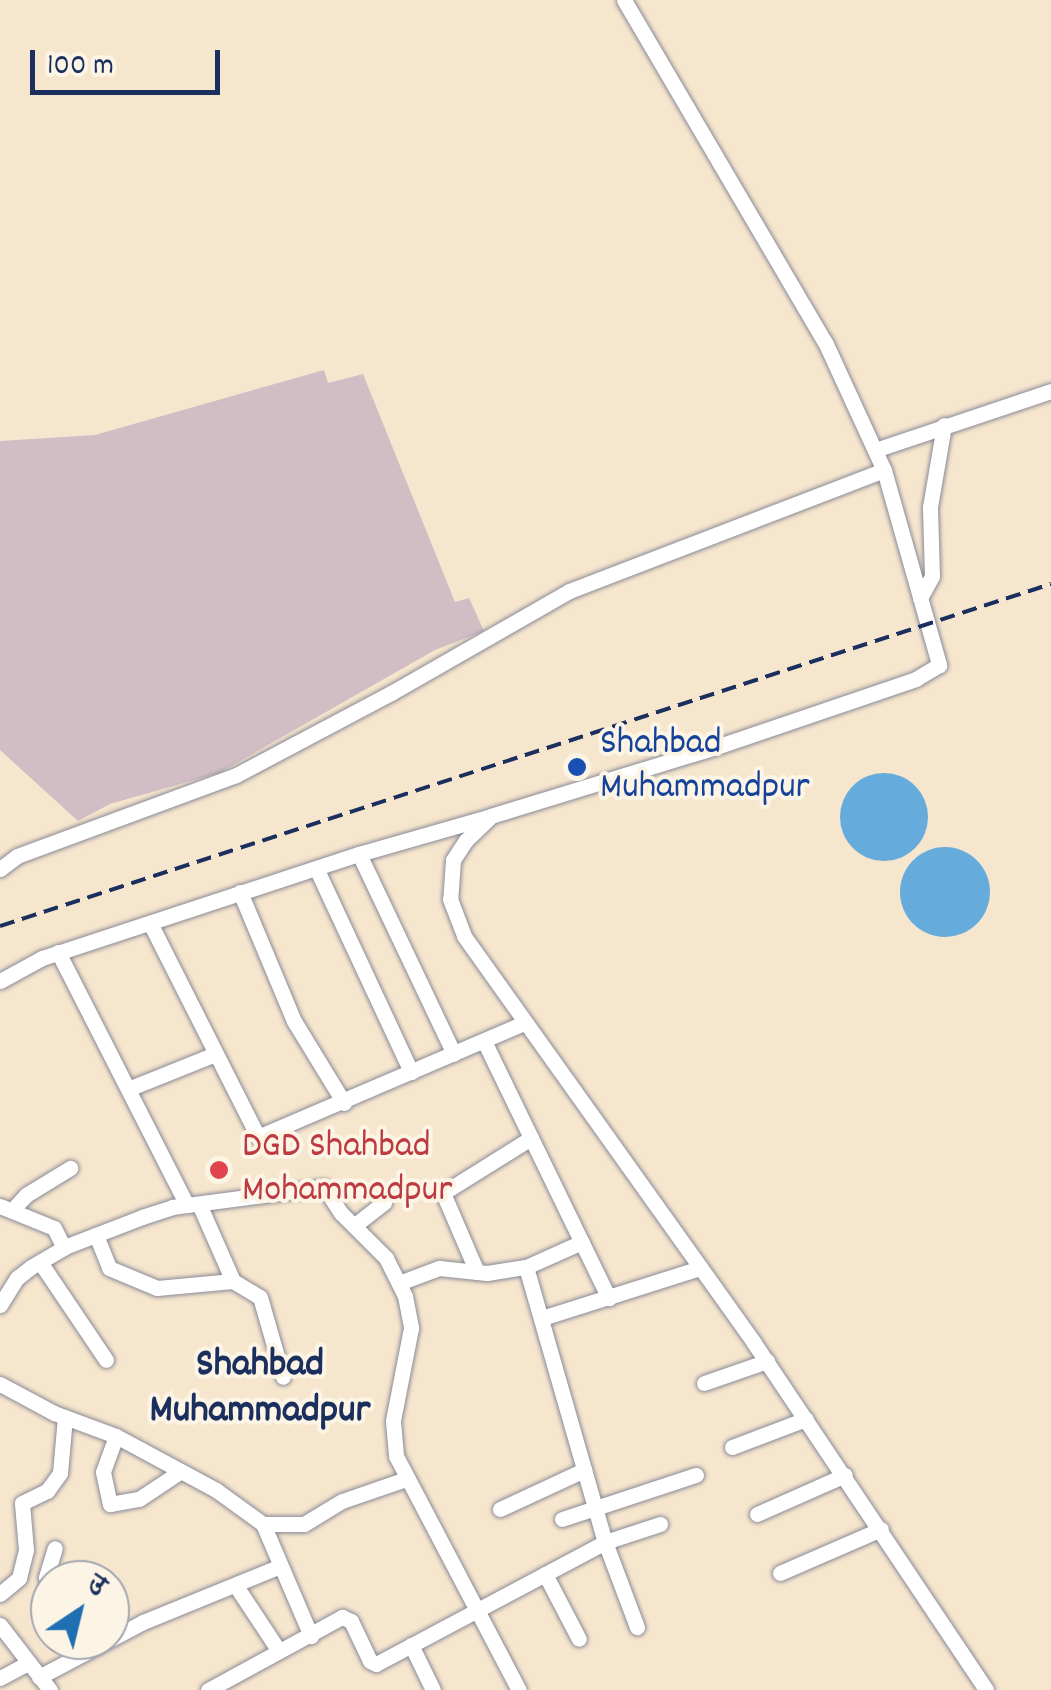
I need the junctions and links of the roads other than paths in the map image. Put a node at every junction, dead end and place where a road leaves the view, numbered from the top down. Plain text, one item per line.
1 (624, 0) edge
2 (1051, 391) edge
3 (944, 426) junction
4 (876, 450) junction
5 (884, 470) junction
6 (920, 598) junction
7 (492, 816) junction
8 (359, 854) junction
9 (0, 869) edge
10 (317, 870) junction
11 (240, 892) junction
12 (150, 923) junction
13 (58, 952) junction
14 (0, 981) edge
15 (524, 1023) junction
16 (484, 1040) junction
17 (216, 1054) junction
18 (454, 1054) junction
19 (411, 1072) junction
20 (128, 1089) junction
21 (344, 1102) junction
22 (531, 1138) junction
23 (70, 1168) dead end
24 (384, 1202) dead end
25 (193, 1204) junction
26 (6, 1208) edge
27 (355, 1225) junction
28 (96, 1235) junction
29 (582, 1242) junction
30 (64, 1248) junction
31 (40, 1262) junction
32 (526, 1268) junction
33 (700, 1268) junction
34 (477, 1272) junction
35 (232, 1281) junction
36 (399, 1283) junction
37 (609, 1298) junction
38 (0, 1305) edge
39 (542, 1318) junction
40 (106, 1360) dead end
41 (767, 1362) junction
42 (282, 1377) dead end
43 (0, 1384) edge
44 (704, 1384) dead end
45 (65, 1418) junction
46 (806, 1419) junction
47 (116, 1436) junction
48 (732, 1447) dead end
49 (584, 1470) junction
50 (181, 1471) junction
51 (845, 1474) junction
52 (696, 1475) dead end
53 (406, 1479) junction
54 (595, 1508) junction
55 (500, 1509) dead end
56 (757, 1514) dead end
57 (562, 1519) dead end
58 (264, 1524) junction
59 (660, 1524) dead end
60 (881, 1528) junction
61 (605, 1542) junction
62 (55, 1548) dead end
63 (51, 1560) edge
64 (280, 1566) junction
65 (780, 1573) dead end
66 (545, 1574) junction
67 (236, 1586) junction
68 (0, 1594) edge
69 (480, 1610) junction
70 (0, 1625) edge
71 (130, 1627) edge
72 (637, 1628) dead end
73 (311, 1636) junction
74 (580, 1639) dead end
75 (411, 1646) junction
76 (279, 1651) junction
77 (69, 1660) edge
78 (28, 1663) junction
79 (0, 1678) edge
80 (44, 1684) edge
81 (208, 1690) edge
82 (433, 1690) edge
83 (519, 1690) edge
84 (986, 1690) edge

1 - 4 street
2 - 3 street
3 - 4 street
3 - 6 street
4 - 5 street
5 - 6 street
5 - 9 street
6 - 7 street
7 - 8 street
7 - 15 street
8 - 10 street
8 - 18 street
10 - 11 street
10 - 19 street
11 - 12 street
11 - 21 street
12 - 13 street
12 - 17 street
13 - 14 street
13 - 20 street
15 - 16 street
15 - 33 street
16 - 18 street
16 - 22 street
17 - 20 street
17 - 21 street
18 - 19 street
19 - 21 street
20 - 25 street
22 - 29 street
22 - 34 street
23 - 26 street
24 - 27 street
25 - 27 street
25 - 28 street
25 - 35 street
26 - 30 street
27 - 36 street
28 - 30 street
28 - 35 street
29 - 32 street
29 - 37 street
30 - 31 street
31 - 38 street
31 - 40 street
32 - 34 street
32 - 39 street
33 - 37 street
33 - 41 street
34 - 36 street
35 - 42 street
36 - 53 street
37 - 39 street
39 - 49 street
41 - 44 street
41 - 46 street
43 - 45 street
45 - 47 street
45 - 68 street
46 - 48 street
46 - 51 street
47 - 50 street
47 - 50 street
49 - 54 street
49 - 55 street
50 - 58 street
51 - 56 street
51 - 60 street
52 - 54 street
53 - 58 street
53 - 69 street
54 - 57 street
54 - 61 street
58 - 64 street
59 - 61 street
60 - 65 street
60 - 84 street
61 - 66 street
61 - 72 street
62 - 63 street
64 - 67 street
64 - 73 street
66 - 69 street
66 - 74 street
67 - 71 street
67 - 76 street
69 - 75 street
69 - 83 street
70 - 78 street
73 - 75 street
73 - 76 street
75 - 82 street
76 - 81 street
77 - 80 street
78 - 79 street
78 - 80 street

